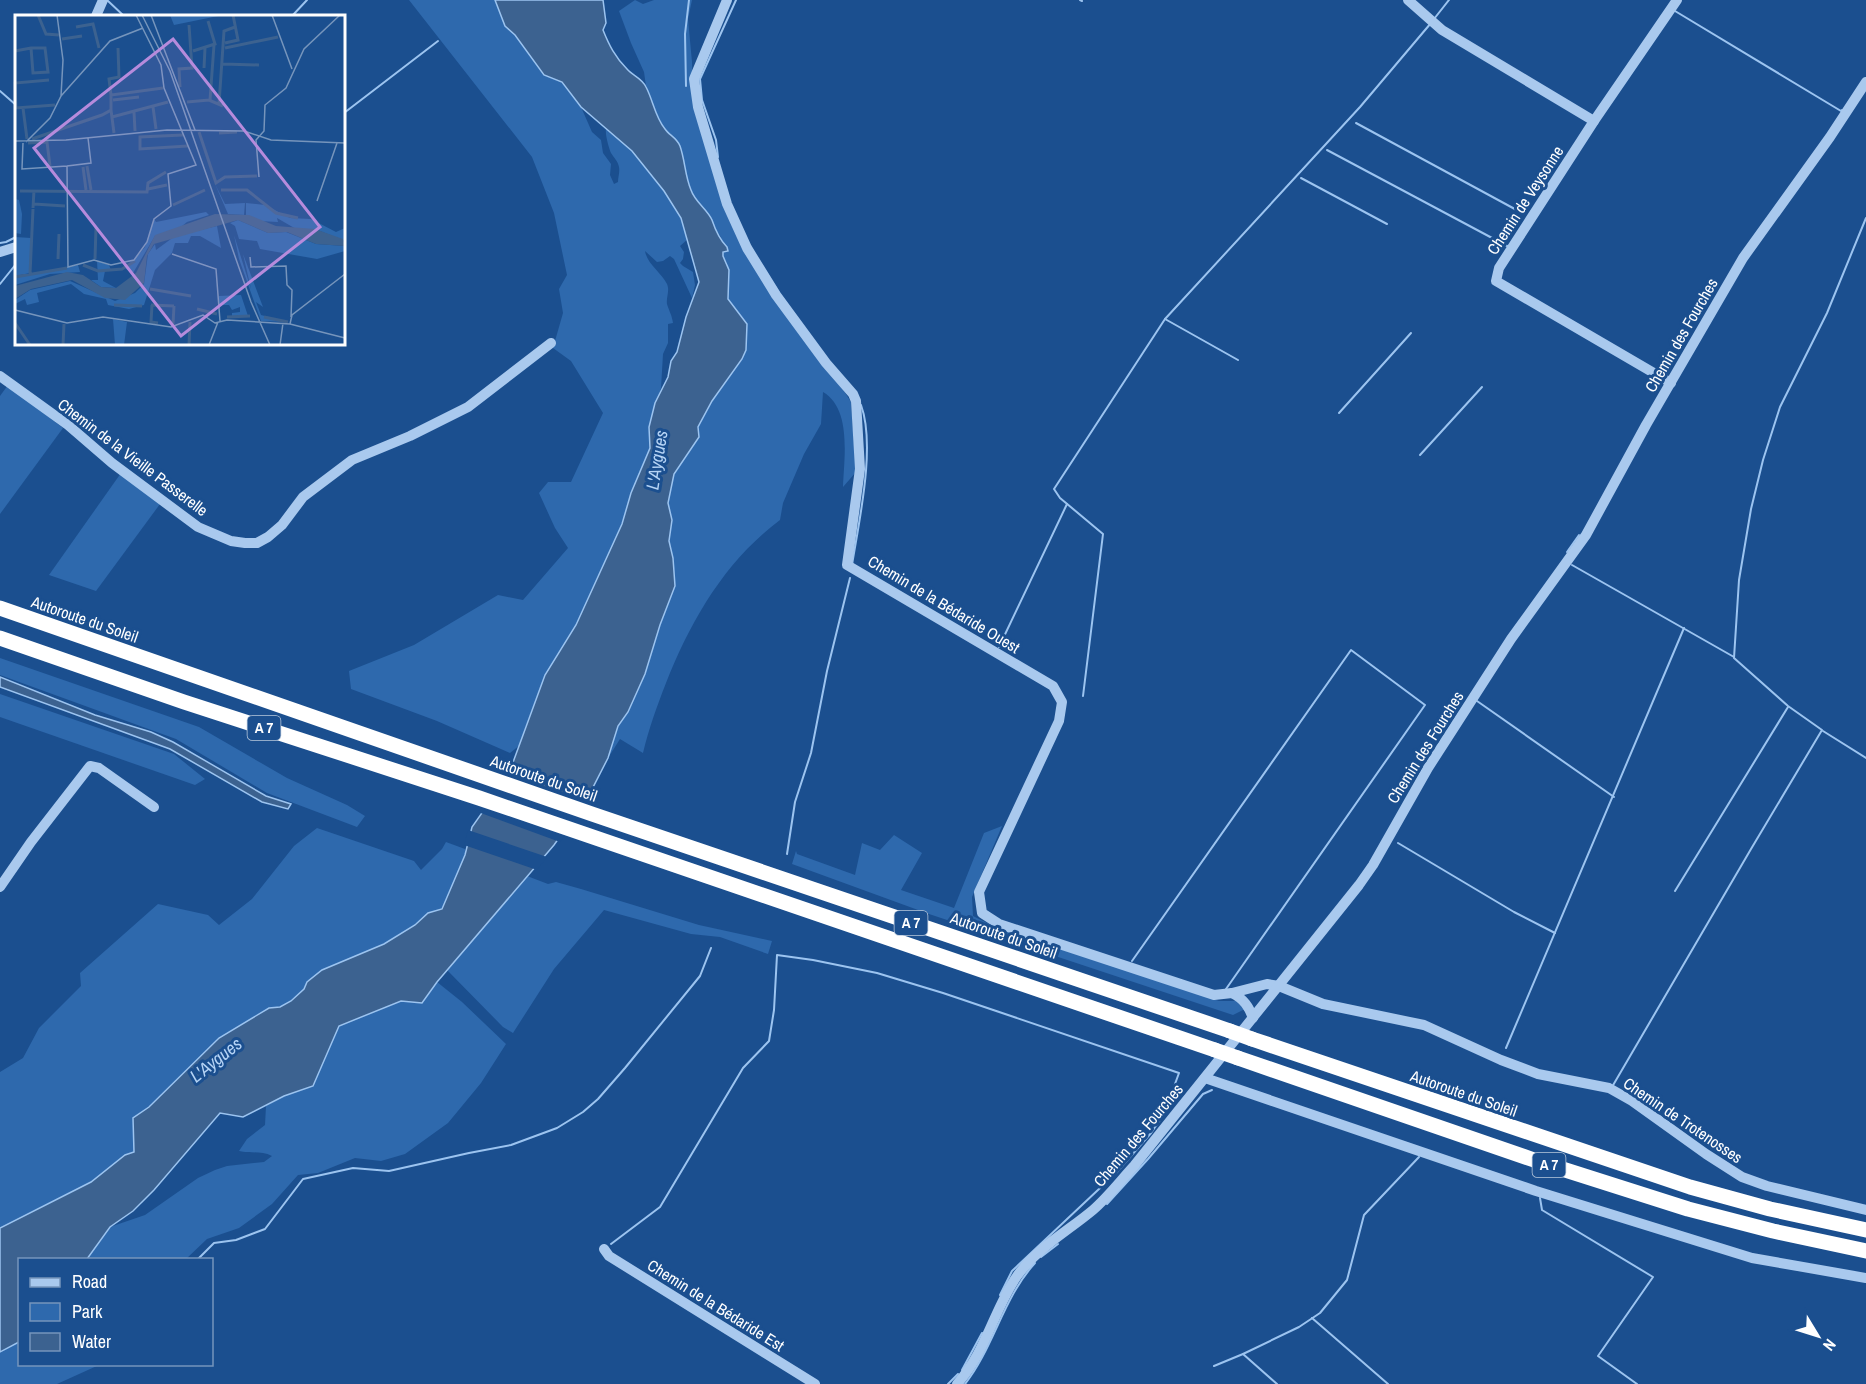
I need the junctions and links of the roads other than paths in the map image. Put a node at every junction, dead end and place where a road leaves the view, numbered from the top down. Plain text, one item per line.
1 (103, 0) edge
2 (727, 0) edge
3 (1408, 0) edge
4 (1677, 0) edge
5 (96, 15) edge
6 (1866, 82) edge
7 (1594, 121) junction
8 (15, 247) edge
9 (0, 252) edge
10 (551, 343) dead end
11 (0, 376) edge
12 (1671, 383) junction
13 (0, 608) edge
14 (0, 638) edge
15 (154, 807) dead end
16 (0, 887) edge
17 (1279, 986) junction
18 (1232, 993) junction
19 (1253, 1018) junction
20 (1208, 1074) junction
21 (1866, 1210) edge
22 (1866, 1230) edge
23 (604, 1249) dead end
24 (1866, 1251) edge
25 (1866, 1278) edge
26 (815, 1384) edge
27 (957, 1384) edge

1 - 5 street
2 - 18 street, Chemin de la Bédaride Ouest
3 - 7 street
4 - 7 street, Chemin de Veysonne
6 - 12 street, Chemin des Fourches
7 - 12 street, Chemin de Veysonne
8 - 9 street
10 - 11 street, Chemin de la Vieille Passerelle
12 - 17 street, Chemin des Fourches
13 - 22 highway, Autoroute du Soleil / A 7, bridge
14 - 24 highway, A 7, bridge
15 - 16 street
17 - 18 street, Chemin de la Bédaride Ouest
17 - 19 street, Chemin des Fourches
17 - 21 street, Chemin de Trotenosses
18 - 19 street
19 - 20 street, Chemin des Fourches
20 - 25 street
20 - 27 street, Chemin des Fourches
23 - 26 street, Chemin de la Bédaride Est

